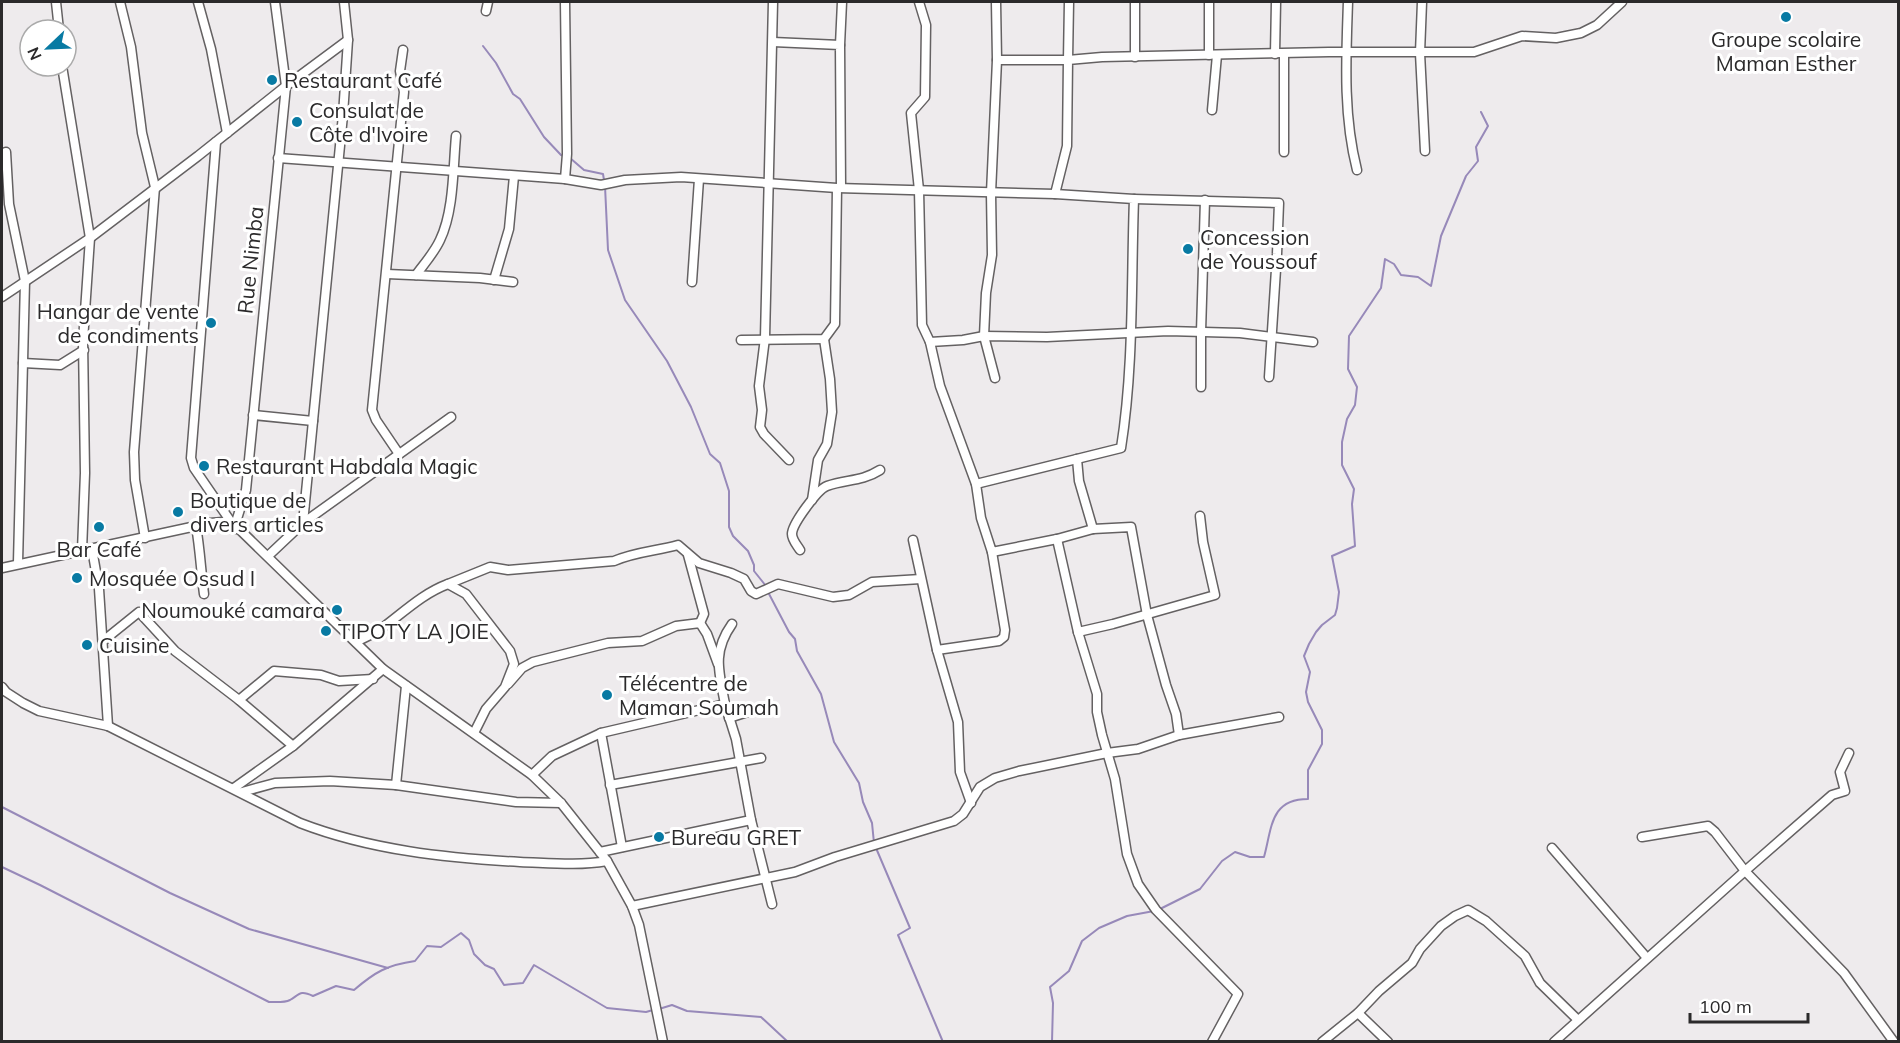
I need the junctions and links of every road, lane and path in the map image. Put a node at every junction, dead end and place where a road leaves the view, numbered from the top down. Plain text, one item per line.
1 (56, 2) edge
2 (120, 2) edge
3 (198, 2) edge
4 (274, 2) edge
5 (344, 2) edge
6 (565, 2) edge
7 (773, 2) edge
8 (842, 2) edge
9 (919, 2) edge
10 (996, 2) edge
11 (1069, 2) edge
12 (1135, 2) edge
13 (1209, 2) edge
14 (1276, 2) edge
15 (1348, 2) edge
16 (1422, 2) edge
17 (1622, 2) edge
18 (58, 18) edge
19 (348, 40) junction
20 (773, 42) junction
21 (840, 45) junction
22 (403, 50) dead end
23 (1346, 52) junction
24 (1420, 53) junction
25 (1280, 54) junction
26 (1213, 55) junction
27 (1135, 57) junction
28 (997, 60) junction
29 (1068, 60) junction
30 (64, 78) edge
31 (286, 86) junction
32 (1212, 110) dead end
33 (226, 133) junction
34 (456, 136) dead end
35 (216, 142) junction
36 (1425, 151) dead end
37 (6, 152) dead end
38 (1284, 152) dead end
39 (278, 158) junction
40 (338, 163) junction
41 (397, 168) junction
42 (1357, 170) dead end
43 (453, 172) junction
44 (514, 176) junction
45 (699, 178) junction
46 (565, 179) junction
47 (767, 184) junction
48 (155, 187) junction
49 (839, 188) junction
50 (919, 190) junction
51 (991, 193) junction
52 (1055, 194) junction
53 (1134, 199) junction
54 (1205, 200) junction
55 (90, 238) junction
56 (387, 274) junction
57 (416, 275) junction
58 (494, 280) junction
59 (25, 281) junction
60 (513, 282) dead end
61 (692, 282) dead end
62 (2, 297) edge
63 (1130, 332) junction
64 (1200, 332) junction
65 (984, 336) junction
66 (1270, 336) junction
67 (765, 339) junction
68 (824, 339) junction
69 (741, 340) dead end
70 (930, 342) junction
71 (1314, 342) dead end
72 (84, 350) junction
73 (23, 363) junction
74 (1269, 377) dead end
75 (995, 378) dead end
76 (1201, 387) dead end
77 (253, 415) junction
78 (451, 417) dead end
79 (313, 422) junction
80 (399, 454) junction
81 (1077, 459) junction
82 (789, 460) dead end
83 (880, 470) dead end
84 (976, 484) junction
85 (812, 500) junction
86 (1200, 516) dead end
87 (303, 523) junction
88 (234, 524) junction
89 (196, 526) junction
90 (1093, 529) junction
91 (145, 538) junction
92 (1058, 539) junction
93 (913, 540) dead end
94 (92, 549) junction
95 (800, 550) dead end
96 (82, 551) junction
97 (687, 552) junction
98 (992, 552) junction
99 (268, 556) junction
100 (18, 563) junction
101 (2, 567) edge
102 (921, 579) junction
103 (448, 584) junction
104 (204, 594) dead end
105 (1148, 615) junction
106 (700, 623) junction
107 (732, 624) dead end
108 (1078, 632) junction
109 (103, 641) junction
110 (356, 642) junction
111 (937, 650) junction
112 (718, 664) junction
113 (383, 669) junction
114 (373, 679) junction
115 (406, 686) junction
116 (2, 687) edge
117 (505, 687) junction
118 (239, 700) junction
119 (725, 704) junction
120 (760, 708) dead end
121 (1279, 717) dead end
122 (729, 718) junction
123 (108, 726) junction
124 (601, 733) junction
125 (474, 734) junction
126 (1179, 735) junction
127 (293, 746) junction
128 (1107, 753) junction
129 (1849, 753) dead end
130 (761, 758) dead end
131 (740, 762) junction
132 (532, 775) junction
133 (396, 785) junction
134 (610, 785) junction
135 (238, 790) junction
136 (561, 802) junction
137 (971, 802) junction
138 (752, 820) junction
139 (1642, 837) dead end
140 (622, 847) junction
141 (1552, 848) dead end
142 (600, 852) junction
143 (607, 861) junction
144 (1745, 871) junction
145 (766, 878) junction
146 (772, 904) dead end
147 (632, 906) junction
148 (1647, 958) junction
149 (1358, 1013) junction
150 (1578, 1020) junction
151 (663, 1041) edge
152 (1212, 1041) edge
153 (1322, 1041) edge
154 (1388, 1041) edge
155 (1554, 1041) edge
156 (1894, 1041) edge

1 - 18 street
2 - 48 street
3 - 33 street
4 - 31 street, Rue Nimba
5 - 19 street
6 - 46 street
7 - 20 street
8 - 21 street
9 - 50 street
10 - 28 street
11 - 29 street
12 - 27 street
13 - 26 street
14 - 25 street
15 - 23 street
16 - 24 street
17 - 24 street
19 - 31 street
19 - 40 street
20 - 21 street
20 - 47 street
21 - 49 street
22 - 41 street
23 - 24 street
23 - 25 street
23 - 42 street
24 - 36 street
25 - 26 street
25 - 38 street
26 - 27 street
26 - 32 street
27 - 29 street
28 - 29 street
28 - 51 street
29 - 52 street
30 - 55 street
31 - 33 street
31 - 39 street, Rue Nimba
33 - 35 street
34 - 43 street
35 - 48 street
35 - 88 street
37 - 59 street
39 - 40 street
39 - 77 street, Rue Nimba
40 - 41 street
40 - 79 street
41 - 43 street
41 - 56 street
43 - 44 street
43 - 57 street
44 - 46 street
44 - 58 street
45 - 46 street
45 - 47 street
45 - 61 street
47 - 49 street
47 - 67 street
48 - 55 street
48 - 91 street
49 - 50 street
49 - 68 street
50 - 51 street
50 - 70 street
51 - 52 street
51 - 65 street
52 - 53 street
53 - 54 street
53 - 63 street
54 - 64 street
54 - 66 street
55 - 59 street
55 - 72 street
56 - 57 street
56 - 80 street
57 - 58 street
58 - 60 street
59 - 62 street
59 - 73 street
63 - 64 street
63 - 65 street
63 - 81 street
64 - 66 street
64 - 76 street
65 - 70 street
65 - 75 street
66 - 71 street
66 - 74 street
67 - 68 street
67 - 69 street
67 - 82 street
68 - 85 street
70 - 84 street
72 - 73 street
72 - 96 street
73 - 100 street
77 - 79 street
77 - 88 street, Rue Nimba
78 - 80 street
79 - 87 street
80 - 87 street
81 - 84 street
81 - 90 street
83 - 85 street
84 - 98 street
85 - 95 street
86 - 105 street
87 - 99 street
88 - 89 street
88 - 99 street
89 - 91 street
89 - 104 street
90 - 92 street
90 - 105 street
91 - 94 street
92 - 98 street
92 - 108 street
93 - 102 street
94 - 96 street
94 - 109 street
96 - 100 street
97 - 102 street
97 - 103 street
97 - 106 street
98 - 111 street
99 - 110 street
100 - 101 street
102 - 111 street
103 - 110 street
103 - 117 street
105 - 108 street
105 - 126 street
106 - 112 street
106 - 117 street
107 - 112 street
108 - 128 street
109 - 118 street
109 - 123 street
110 - 113 street
111 - 137 street
112 - 119 street
113 - 114 street
113 - 115 street
114 - 118 street
114 - 127 street
115 - 125 street
115 - 133 street
116 - 123 street
117 - 125 street
118 - 127 street
119 - 122 street
119 - 124 street
120 - 122 street
121 - 126 street
122 - 131 street
123 - 135 street
124 - 132 street
124 - 134 street
125 - 132 street
126 - 128 street
127 - 135 street
128 - 137 street
128 - 152 street
129 - 144 street
130 - 131 street
131 - 134 street
131 - 138 street
132 - 136 street
133 - 135 street
133 - 136 street
134 - 140 street
135 - 143 street
136 - 142 street
137 - 145 street
138 - 140 street
138 - 145 street
139 - 144 street
140 - 142 street
141 - 148 street
142 - 143 street
143 - 147 street
144 - 148 street
144 - 156 street
145 - 146 street
145 - 147 street
147 - 151 street
148 - 150 street
149 - 150 street
149 - 153 street
149 - 154 street
150 - 155 street

